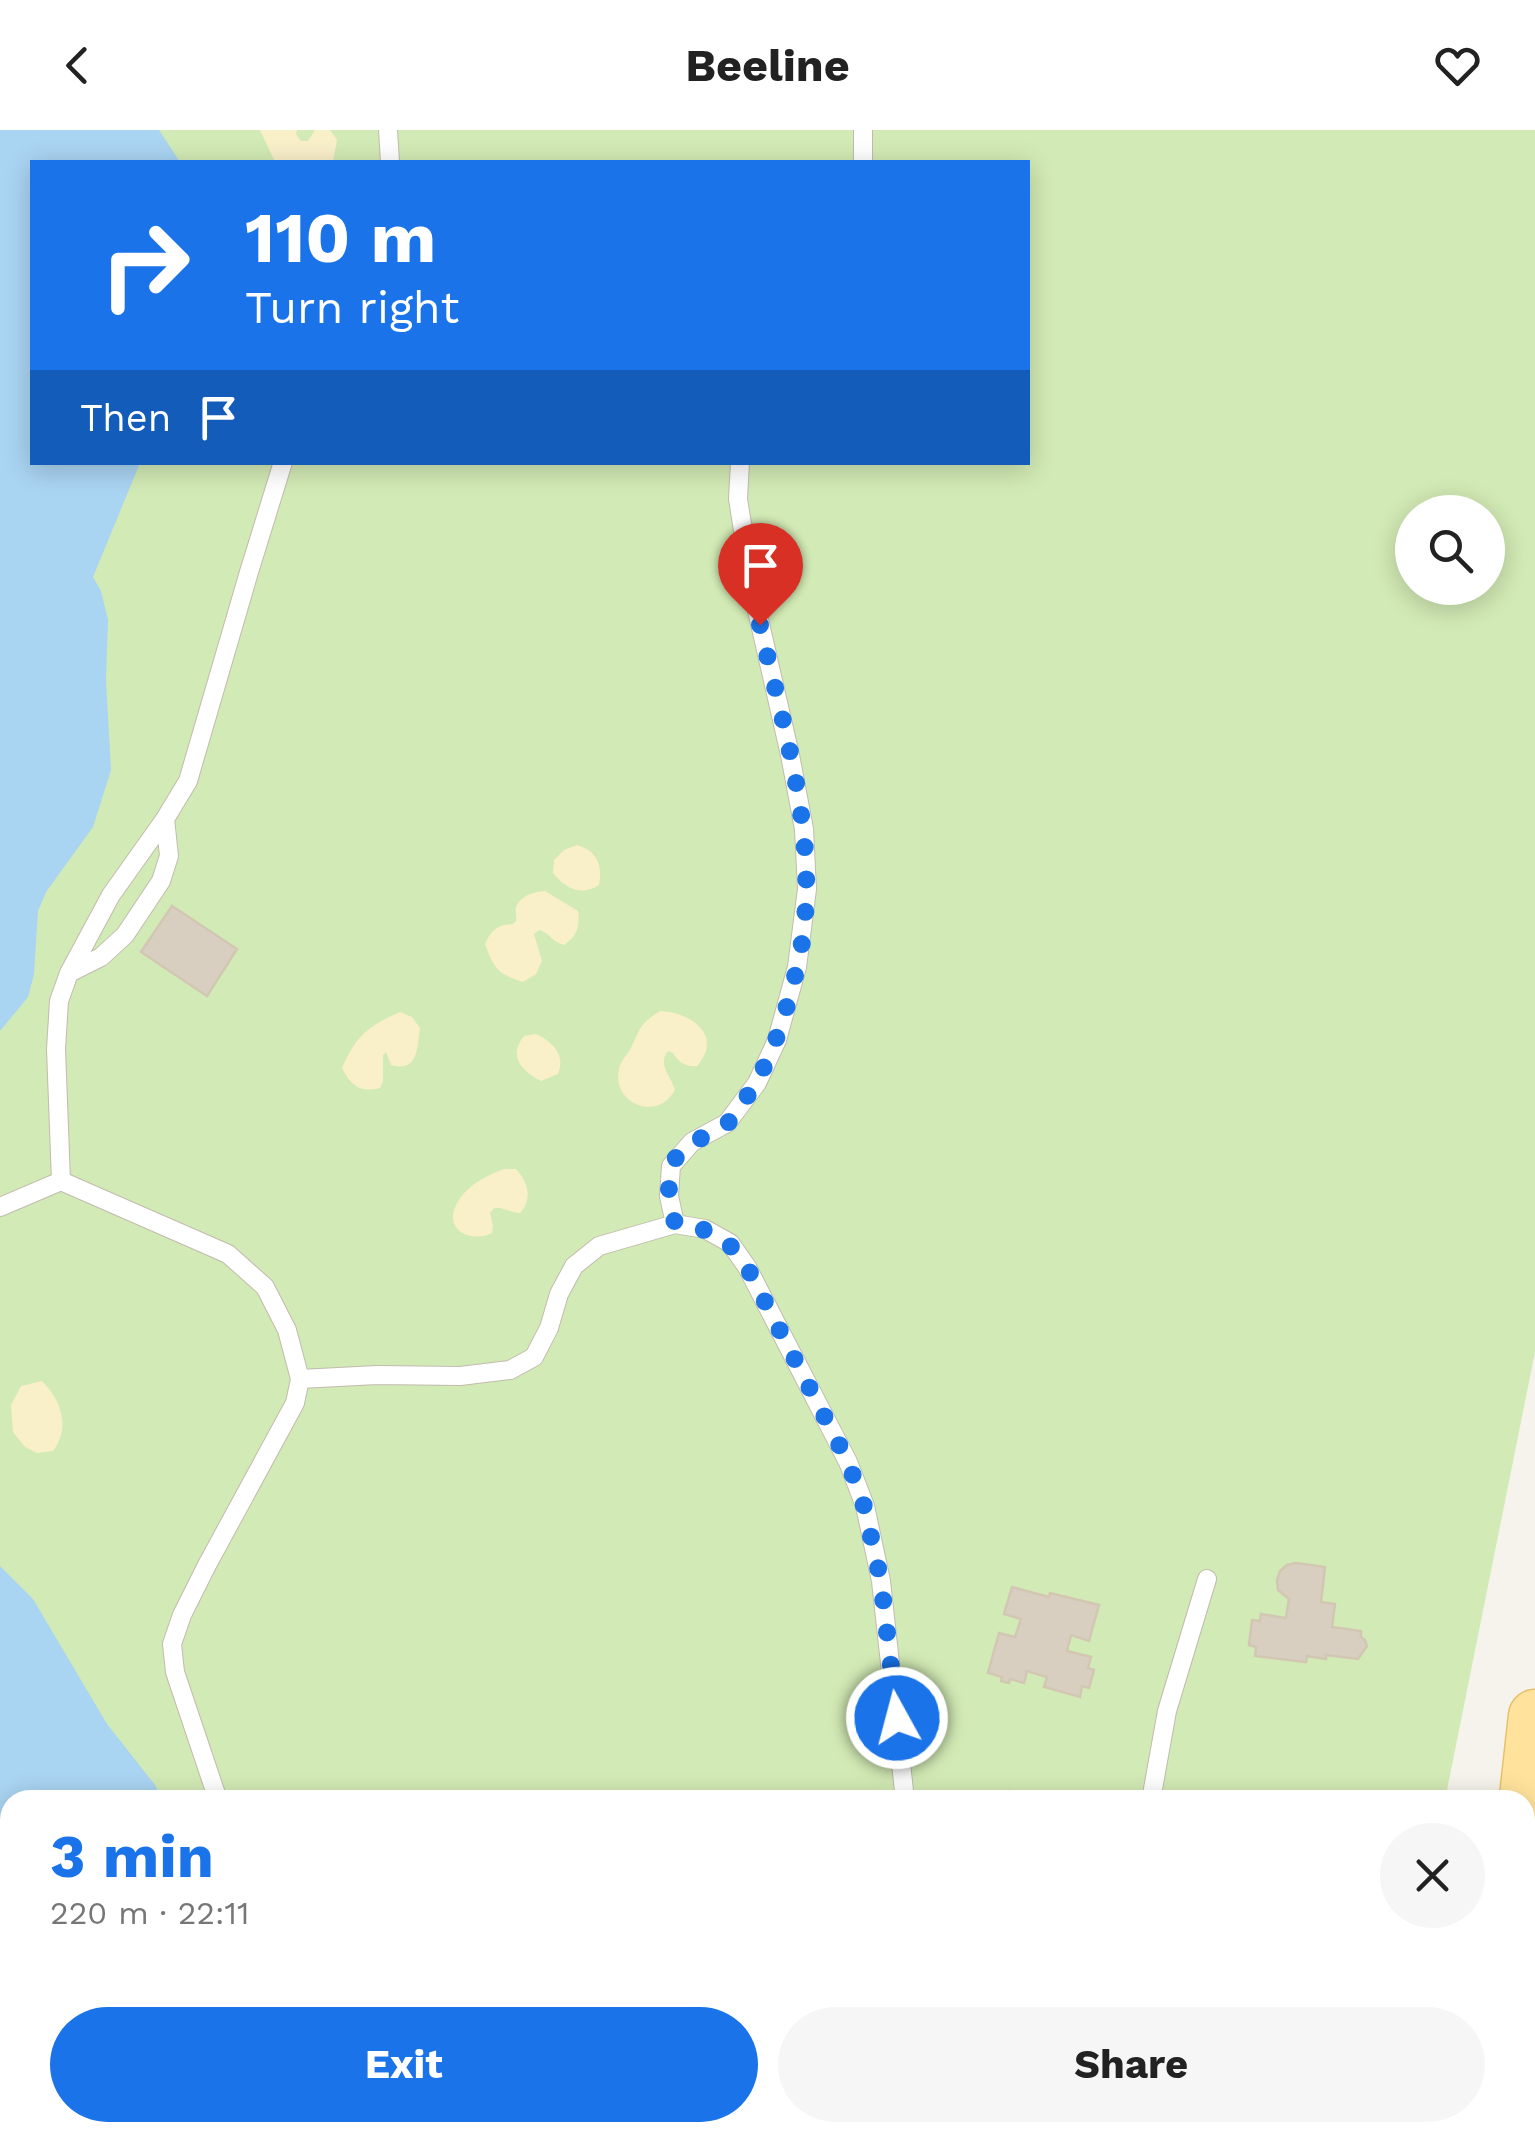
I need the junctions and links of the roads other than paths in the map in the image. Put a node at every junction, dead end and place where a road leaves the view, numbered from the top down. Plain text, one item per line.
1 (388, 130) edge
2 (863, 130) edge
3 (390, 160) edge
4 (863, 160) edge
5 (283, 465) edge
6 (740, 465) edge
7 (165, 819) junction
8 (69, 973) junction
9 (61, 1181) junction
10 (0, 1208) edge
11 (675, 1224) junction
12 (300, 1378) junction
13 (1207, 1579) dead end
14 (1535, 1716) edge
15 (215, 1790) edge
16 (904, 1790) edge
17 (1153, 1790) edge
18 (1527, 1790) edge

1 - 3 lane
2 - 4 lane
5 - 7 lane
6 - 11 lane
7 - 8 lane
7 - 8 lane
8 - 9 lane
9 - 10 lane
9 - 12 lane
11 - 12 lane
11 - 16 lane
12 - 15 lane
13 - 17 lane
14 - 18 main road

